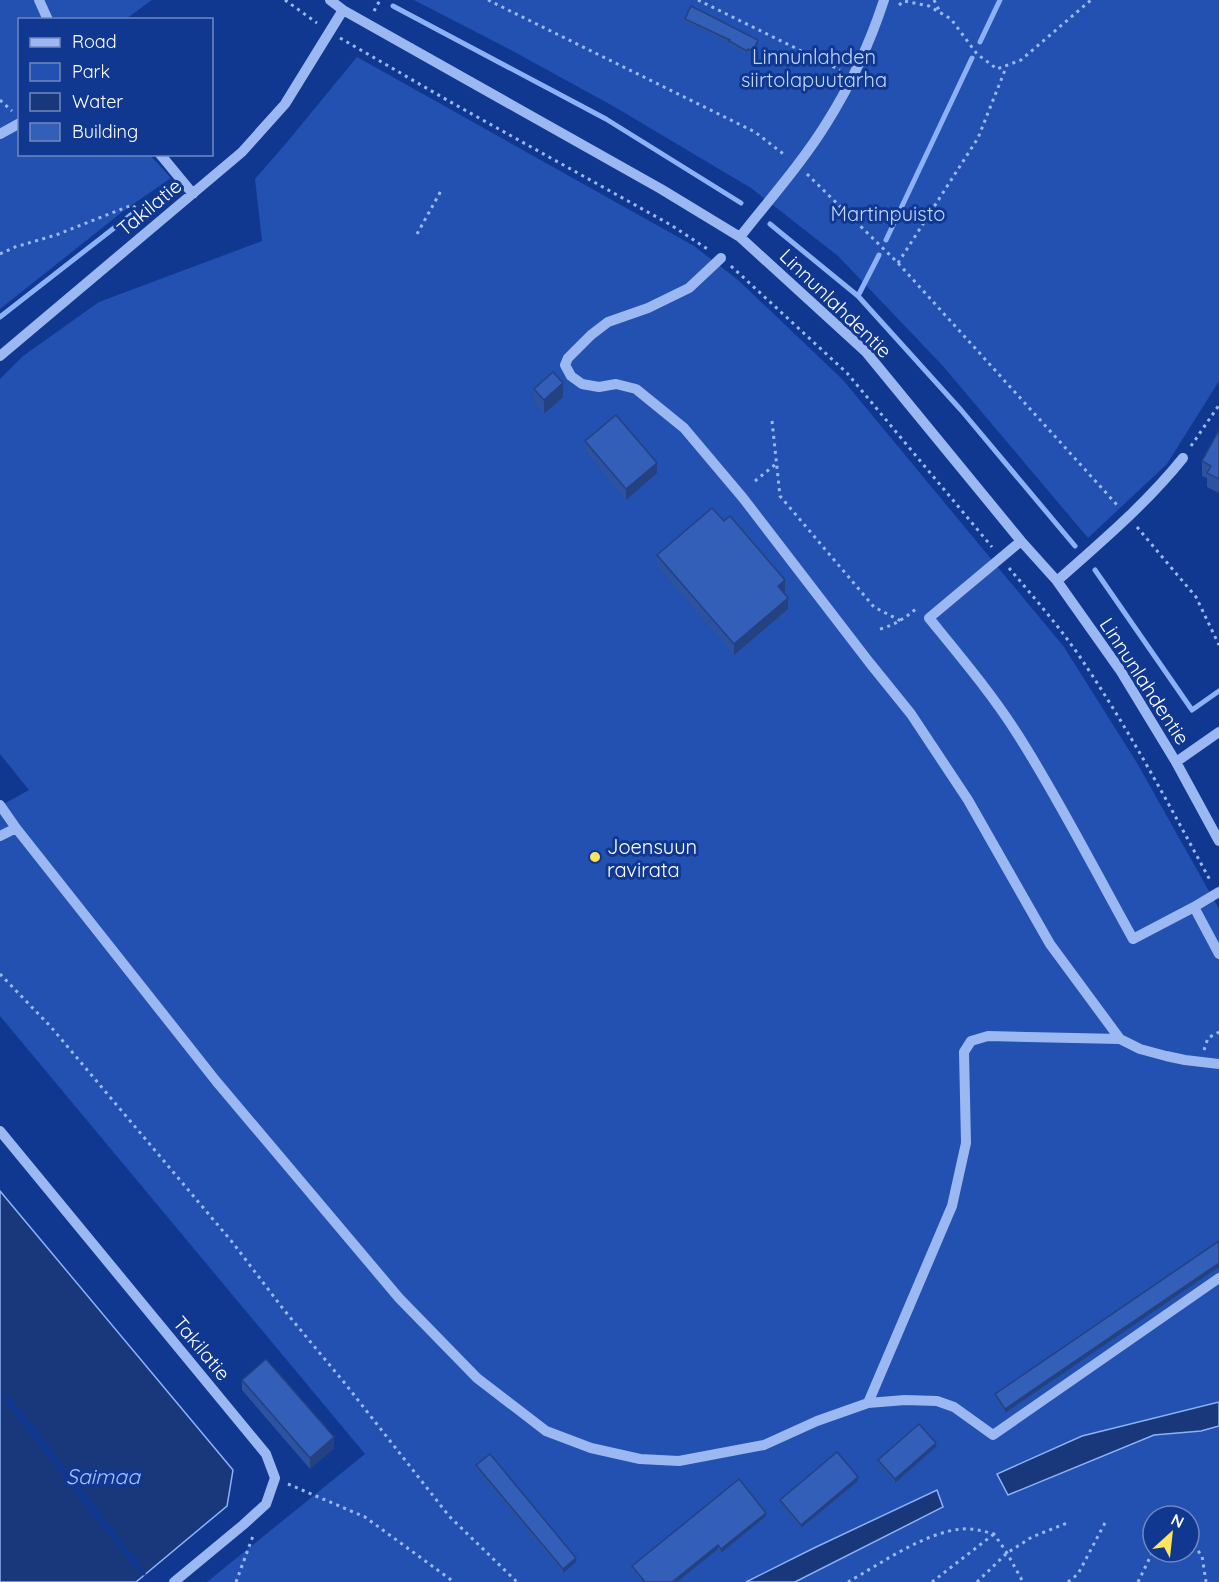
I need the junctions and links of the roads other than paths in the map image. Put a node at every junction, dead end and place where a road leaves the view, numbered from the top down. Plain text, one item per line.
1 (39, 0) edge
2 (330, 0) edge
3 (884, 0) edge
4 (344, 10) junction
5 (47, 18) edge
6 (18, 124) edge
7 (0, 134) edge
8 (161, 156) edge
9 (193, 194) junction
10 (740, 237) junction
11 (721, 258) road end
12 (0, 356) edge
13 (1184, 458) road end
14 (1022, 541) junction
15 (1057, 581) junction
16 (1219, 732) edge
17 (1176, 762) junction
18 (0, 805) edge
19 (16, 828) junction
20 (0, 836) edge
21 (1219, 842) edge
22 (1218, 893) edge
23 (1194, 907) junction
24 (1219, 954) edge
25 (1120, 1039) junction
26 (1219, 1064) edge
27 (0, 1131) edge
28 (1219, 1278) edge
29 (868, 1403) junction
30 (174, 1582) edge

1 - 5 street
2 - 4 street, Linnunlahdentie
3 - 10 street
4 - 9 street, Takilatie
4 - 10 street, Linnunlahdentie
6 - 7 street
8 - 9 street
9 - 12 street, Takilatie
10 - 14 street, Linnunlahdentie
11 - 25 street
13 - 15 street
14 - 15 street, Linnunlahdentie
14 - 23 street
15 - 17 street, Linnunlahdentie
16 - 17 street
17 - 21 street, Linnunlahdentie
18 - 19 street
19 - 20 street
19 - 29 street
22 - 23 street
23 - 24 street
25 - 26 street
25 - 29 street
27 - 30 street, Takilatie
28 - 29 street

